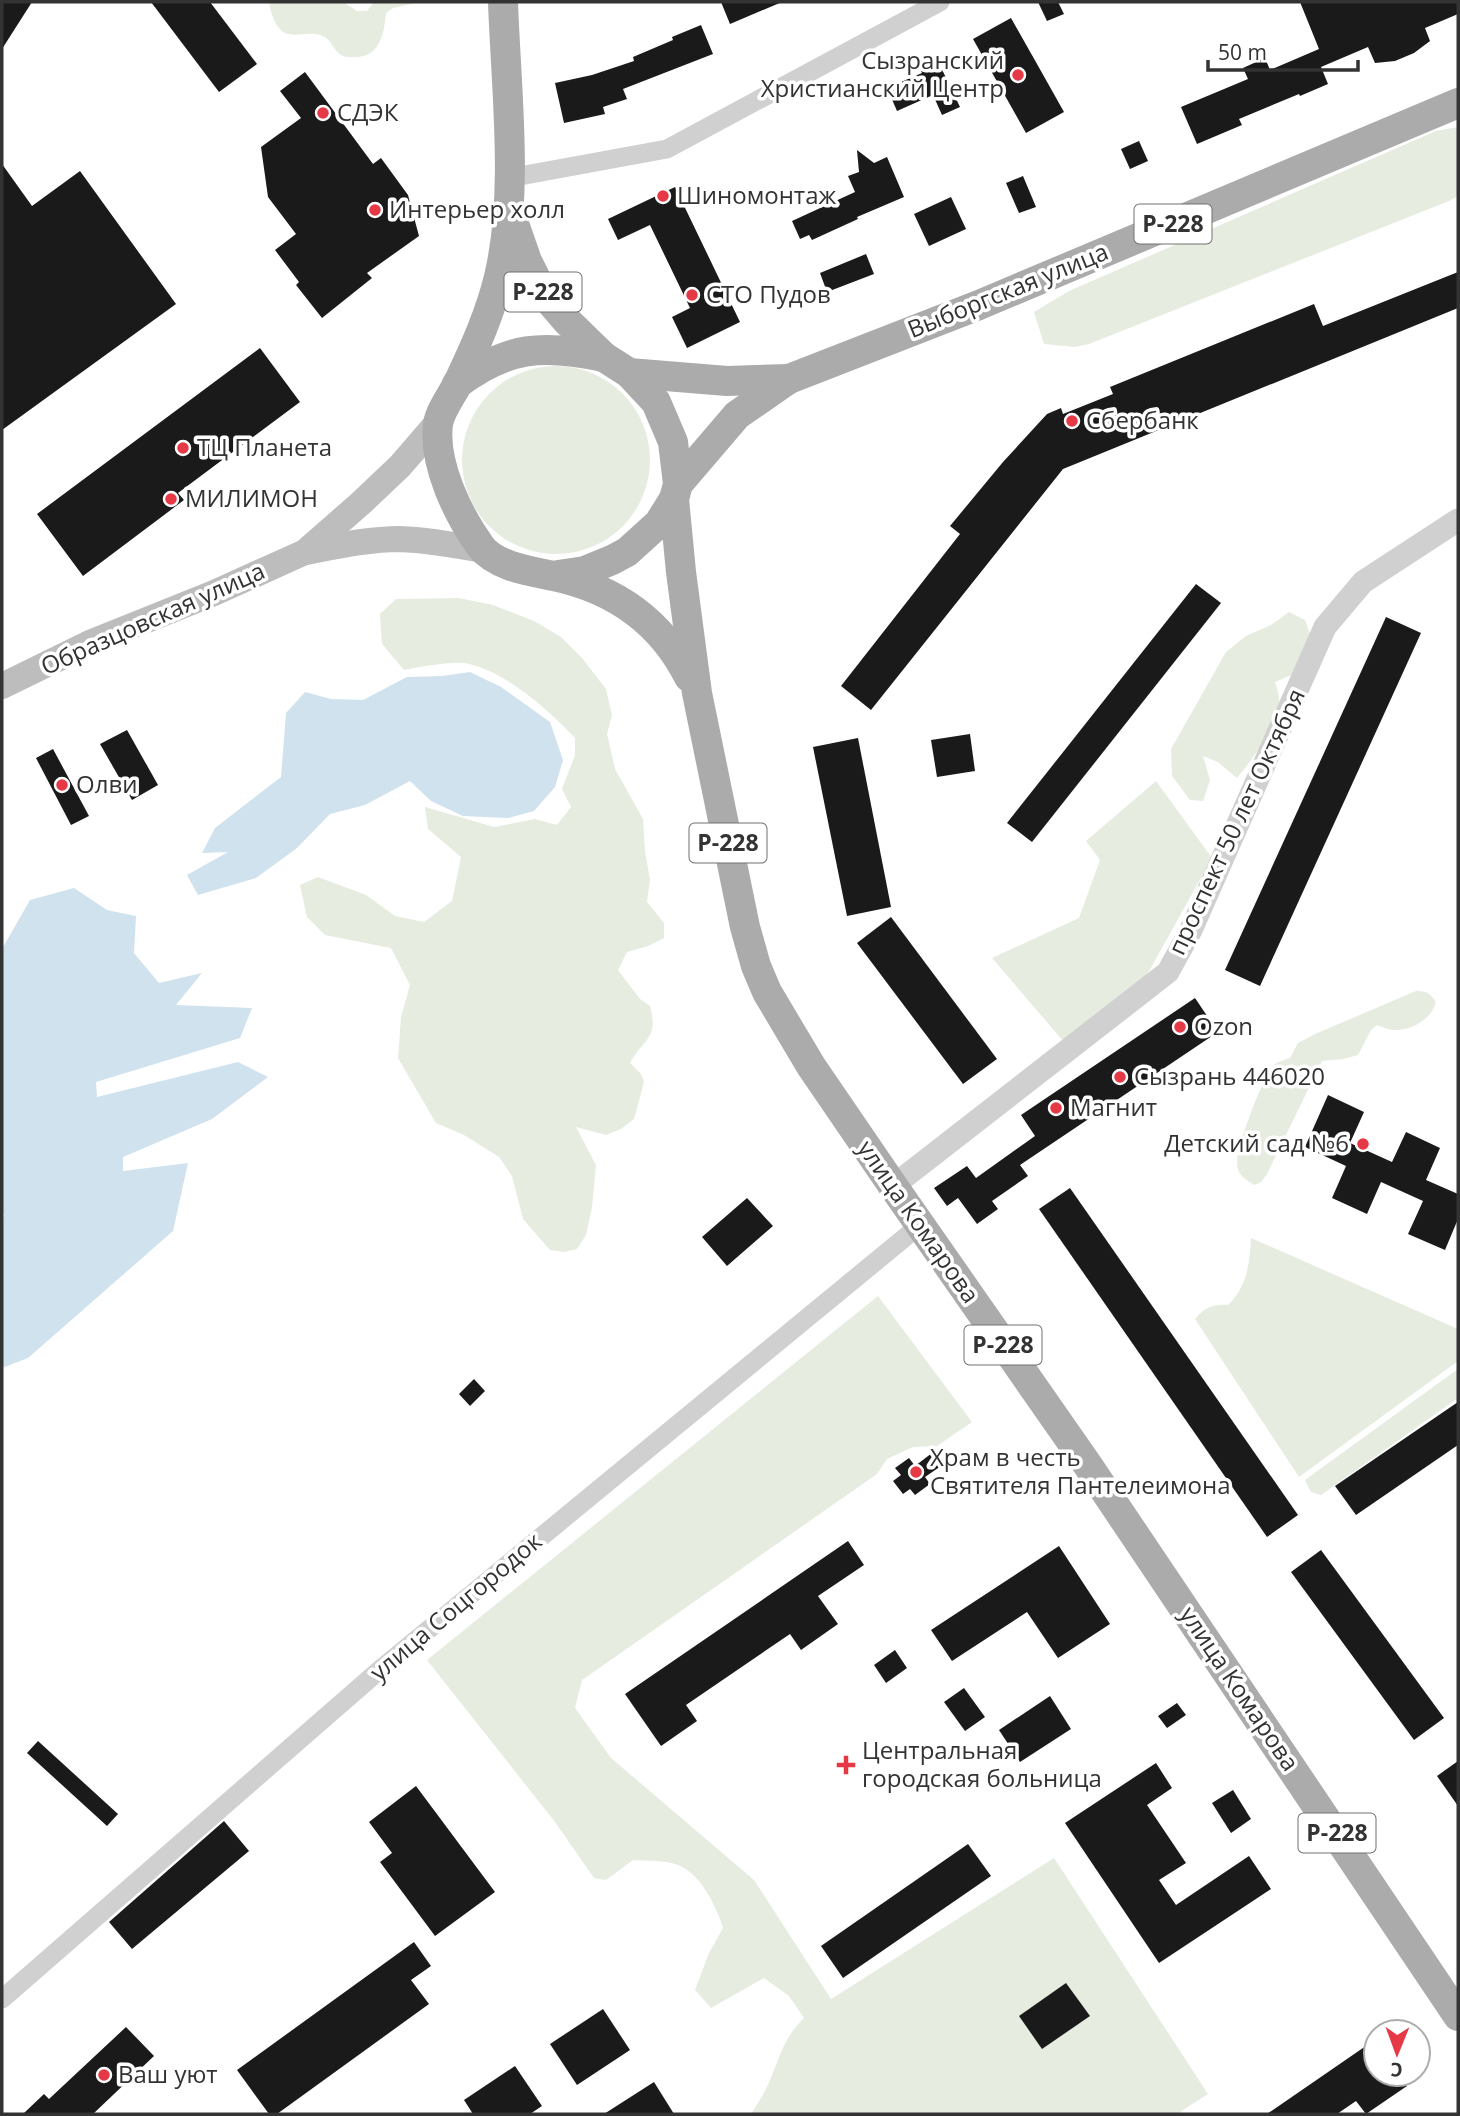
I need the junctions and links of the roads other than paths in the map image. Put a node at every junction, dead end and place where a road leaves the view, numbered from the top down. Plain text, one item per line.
1 (503, 2) edge
2 (940, 2) edge
3 (1458, 103) edge
4 (509, 178) junction
5 (509, 208) junction
6 (604, 358) junction
7 (629, 373) junction
8 (789, 379) junction
9 (457, 384) junction
10 (438, 422) junction
11 (676, 491) junction
12 (1458, 520) edge
13 (483, 550) junction
14 (305, 552) junction
15 (554, 576) junction
16 (2, 686) edge
17 (697, 693) junction
18 (892, 1186) junction
19 (920, 1225) junction
20 (2, 1999) edge
21 (1458, 2016) edge

1 - 4 main road, Р-228
2 - 4 street
3 - 8 main road, Выборгская улица / Р-228
4 - 5 main road, Р-228
5 - 6 main road, Р-228
5 - 9 main road, Р-228
6 - 7 main road, Р-228
6 - 9 main road, Р-228
7 - 8 main road, Р-228
7 - 11 main road, Р-228
8 - 11 main road, Р-228
9 - 10 main road, Р-228
10 - 13 main road
10 - 14 main road
11 - 15 main road, Р-228
11 - 17 main road, Р-228
12 - 18 street, проспект 50 лет Октября
13 - 14 main road
13 - 15 main road, Р-228
14 - 16 main road, Образцовская улица
15 - 17 main road, Р-228
17 - 18 main road, улица Комарова / Р-228
18 - 19 main road, улица Комарова / Р-228
19 - 20 street, улица Соцгородок
19 - 21 main road, улица Комарова / Р-228

